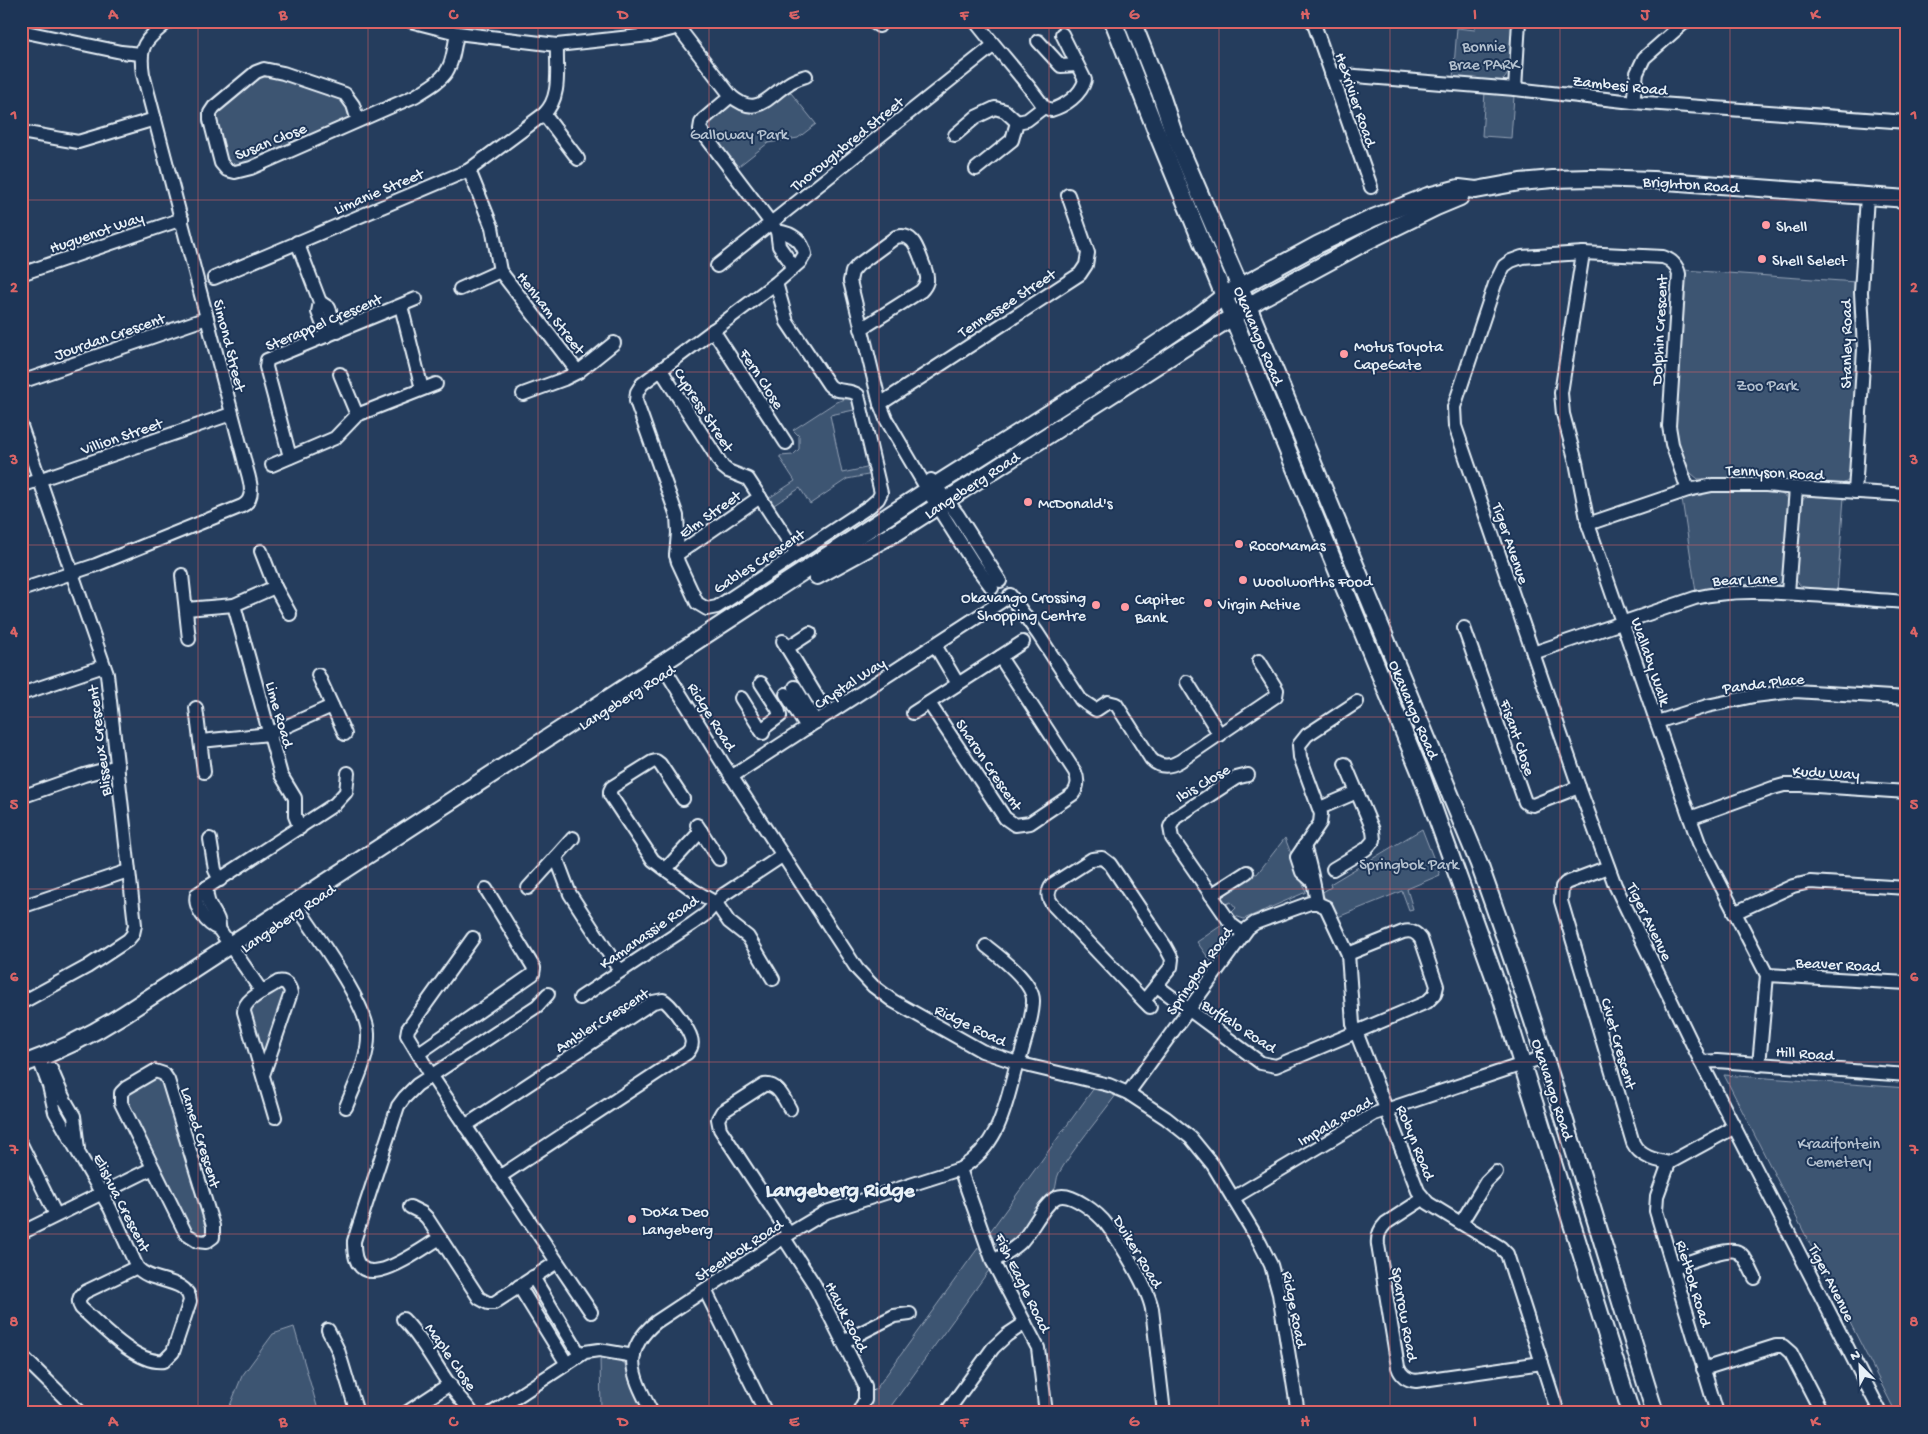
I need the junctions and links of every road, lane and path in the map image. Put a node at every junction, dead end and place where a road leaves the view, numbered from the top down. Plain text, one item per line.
1 (169, 21) edge
2 (410, 21) edge
3 (1113, 21) edge
4 (1132, 21) edge
5 (1313, 21) edge
6 (1519, 21) edge
7 (1686, 21) edge
8 (978, 22) edge
9 (683, 24) edge
10 (21, 31) edge
11 (457, 33) junction
12 (1062, 34) dead end
13 (1038, 41) dead end
14 (557, 45) junction
15 (994, 45) junction
16 (141, 54) junction
17 (1077, 65) junction
18 (1331, 74) junction
19 (806, 76) dead end
20 (1515, 89) junction
21 (731, 96) junction
22 (1633, 102) junction
23 (1044, 107) junction
24 (544, 114) junction
25 (155, 119) junction
26 (358, 120) junction
27 (1018, 122) junction
28 (1907, 122) edge
29 (21, 132) edge
30 (955, 135) dead end
31 (578, 159) dead end
32 (976, 169) dead end
33 (469, 170) junction
34 (1371, 187) dead end
35 (1476, 190) junction
36 (1068, 195) dead end
37 (1867, 196) junction
38 (1907, 199) edge
39 (182, 219) junction
40 (774, 227) junction
41 (297, 242) junction
42 (1583, 253) junction
43 (717, 266) dead end
44 (794, 267) junction
45 (500, 272) junction
46 (21, 274) edge
47 (214, 278) dead end
48 (776, 283) junction
49 (1240, 287) junction
50 (460, 289) dead end
51 (1225, 296) junction
52 (416, 300) dead end
53 (401, 306) junction
54 (1248, 307) junction
55 (1232, 316) junction
56 (207, 318) junction
57 (861, 329) junction
58 (713, 330) junction
59 (332, 334) junction
60 (614, 343) dead end
61 (661, 370) junction
62 (578, 372) junction
63 (340, 374) dead end
64 (21, 382) edge
65 (436, 384) dead end
66 (422, 389) junction
67 (524, 394) dead end
68 (880, 404) junction
69 (232, 414) junction
70 (357, 415) junction
71 (1453, 418) joint
72 (21, 426) edge
73 (786, 443) dead end
74 (290, 457) junction
75 (272, 465) dead end
76 (40, 480) junction
77 (21, 486) edge
78 (932, 488) junction
79 (1796, 488) junction
80 (1688, 490) junction
81 (1855, 492) junction
82 (1907, 495) edge
83 (760, 497) junction
84 (941, 503) junction
85 (1588, 524) junction
86 (261, 552) dead end
87 (797, 554) junction
88 (676, 555) junction
89 (72, 573) junction
90 (182, 576) dead end
91 (275, 587) junction
92 (21, 590) edge
93 (1788, 593) junction
94 (1000, 594) junction
95 (1907, 602) edge
96 (234, 605) junction
97 (186, 609) junction
98 (290, 614) dead end
99 (1621, 622) junction
100 (1464, 628) dead end
101 (810, 633) dead end
102 (190, 639) dead end
103 (1023, 642) dead end
104 (935, 646) junction
105 (1533, 653) junction
106 (1000, 657) junction
107 (1259, 661) dead end
108 (104, 666) junction
109 (663, 667) junction
110 (318, 675) dead end
111 (1187, 682) dead end
112 (762, 683) dead end
113 (958, 684) junction
114 (796, 687) junction
115 (21, 694) edge
116 (741, 698) dead end
117 (1907, 698) edge
118 (774, 702) junction
119 (820, 702) dead end
120 (1357, 702) dead end
121 (929, 703) junction
122 (332, 706) junction
123 (196, 708) dead end
124 (913, 713) dead end
125 (1657, 722) junction
126 (812, 725) junction
127 (269, 734) junction
128 (345, 734) dead end
129 (1220, 735) junction
130 (201, 741) junction
131 (1345, 764) dead end
132 (118, 766) junction
133 (204, 772) dead end
134 (348, 773) dead end
135 (1248, 775) dead end
136 (731, 777) junction
137 (1579, 787) junction
138 (1357, 792) junction
139 (1907, 792) edge
140 (21, 797) edge
141 (683, 799) dead end
142 (1320, 808) junction
143 (1690, 818) junction
144 (300, 828) junction
145 (574, 838) dead end
146 (210, 840) dead end
147 (782, 856) junction
148 (556, 857) junction
149 (718, 859) dead end
150 (1608, 867) junction
151 (666, 869) junction
152 (1332, 869) dead end
153 (128, 871) junction
154 (1246, 872) dead end
155 (220, 880) junction
156 (528, 888) dead end
157 (1907, 888) edge
158 (486, 889) dead end
159 (1211, 895) junction
160 (716, 903) junction
161 (1318, 903) junction
162 (296, 905) junction
163 (21, 907) edge
164 (1734, 913) junction
165 (1243, 933) junction
166 (473, 938) dead end
167 (986, 946) dead end
168 (232, 948) junction
169 (1348, 954) junction
170 (620, 971) junction
171 (1767, 975) junction
172 (773, 979) dead end
173 (1907, 983) edge
174 (1157, 986) junction
175 (262, 992) junction
176 (548, 994) dead end
177 (580, 998) dead end
178 (21, 1003) edge
179 (1189, 1011) junction
180 (1356, 1033) junction
181 (419, 1053) junction
182 (1544, 1057) junction
183 (44, 1062) junction
184 (1702, 1062) junction
185 (1017, 1063) junction
186 (1522, 1064) junction
187 (1759, 1065) junction
188 (21, 1066) edge
189 (262, 1075) junction
190 (431, 1075) junction
191 (1907, 1075) edge
192 (21, 1076) edge
193 (1128, 1093) junction
194 (346, 1107) dead end
195 (790, 1108) dead end
196 (1386, 1109) junction
197 (275, 1117) dead end
198 (465, 1126) junction
199 (1735, 1127) junction
200 (21, 1144) edge
201 (1669, 1163) junction
202 (153, 1168) junction
203 (960, 1169) junction
204 (1496, 1172) dead end
205 (500, 1176) junction
206 (102, 1194) junction
207 (1233, 1198) junction
208 (1424, 1198) junction
209 (410, 1207) dead end
210 (56, 1215) junction
211 (1461, 1223) junction
212 (21, 1233) edge
213 (787, 1236) junction
214 (440, 1238) junction
215 (557, 1262) junction
216 (993, 1262) junction
217 (137, 1267) junction
218 (1674, 1267) junction
219 (533, 1277) junction
220 (1755, 1278) dead end
221 (519, 1286) junction
222 (705, 1290) junction
223 (591, 1312) dead end
224 (910, 1314) dead end
225 (403, 1319) dead end
226 (1025, 1323) junction
227 (328, 1330) dead end
228 (843, 1342) junction
229 (21, 1355) edge
230 (580, 1355) junction
231 (634, 1356) junction
232 (1542, 1363) junction
233 (567, 1364) junction
234 (21, 1367) edge
235 (1703, 1369) junction
236 (450, 1384) junction
237 (74, 1413) edge
238 (80, 1413) edge
239 (357, 1413) edge
240 (406, 1413) edge
241 (472, 1413) edge
242 (492, 1413) edge
243 (652, 1413) edge
244 (766, 1413) edge
245 (858, 1413) edge
246 (946, 1413) edge
247 (1046, 1413) edge
248 (1164, 1413) edge
249 (1298, 1413) edge
250 (1558, 1413) edge
251 (1631, 1413) edge
252 (1655, 1413) edge
253 (1717, 1413) edge
254 (1822, 1413) edge
255 (1881, 1413) edge

1 - 16 street
2 - 11 street
3 - 51 main road, Okavango Road
4 - 49 main road, Okavango Road
5 - 18 street, Hexrivier Road
6 - 20 street
7 - 22 street
8 - 15 street
9 - 14 street
9 - 21 street
10 - 16 street
11 - 14 street
11 - 26 street, Susan Close
12 - 17 street
13 - 17 street
14 - 24 street, Limanie Street
15 - 23 street
15 - 40 street, Thoroughbred Street
16 - 25 street, Simond Street
17 - 23 street
18 - 20 street, Zambesi Road
18 - 34 street, Hexrivier Road
19 - 21 street
20 - 22 street, Zambesi Road
21 - 40 street
22 - 28 street, Zambesi Road
23 - 27 street
24 - 31 street
24 - 33 street, Limanie Street
25 - 29 street
25 - 39 street, Simond Street
26 - 26 street, Susan Close
27 - 30 street
27 - 32 street
33 - 41 street, Limanie Street
33 - 45 street, Henham Street
35 - 37 main road, Brighton Road
35 - 49 main road, Brighton Road
35 - 54 main road, Brighton Road
36 - 68 street, Tennessee Street
37 - 38 main road, Brighton Road
37 - 81 street, Stanley Road
39 - 46 street, Huguenot Way
39 - 56 street, Simond Street
40 - 43 street, Thoroughbred Street
40 - 44 street
40 - 44 street, Gables Crescent
41 - 47 street, Limanie Street
41 - 59 street
42 - 71 street, Dolphin Crescent
42 - 80 street, Dolphin Crescent
42 - 85 street, Wallaby Walk
44 - 48 street, Gables Crescent
45 - 50 street, Henham Street
45 - 62 street, Henham Street
48 - 58 street, Gables Crescent
48 - 87 street, Gables Crescent
49 - 51 main road, Langeberg Road
49 - 54 main road, Okavango Road
51 - 55 main road, Okavango Road
51 - 78 main road, Langeberg Road
52 - 53 street, Sterappel Crescent
53 - 59 street, Sterappel Crescent
53 - 66 street, Sterappel Crescent
54 - 55 main road, Langeberg Road
54 - 182 main road, Okavango Road
55 - 84 main road, Langeberg Road
55 - 186 main road, Okavango Road
56 - 64 street, Jourdan Crescent
56 - 69 street, Simond Street
57 - 57 street
57 - 68 street
58 - 61 street, Gables Crescent
58 - 73 street, Fern Close
59 - 74 street, Sterappel Crescent
60 - 62 street
61 - 83 street, Cypress Street
61 - 88 street, Gables Crescent
62 - 67 street
63 - 70 street
65 - 66 street
66 - 70 street
68 - 78 street
69 - 76 street, Villion Street
69 - 89 street, Simond Street
70 - 74 street
71 - 105 street, Tiger Avenue
72 - 76 street, Blisseux Crescent
74 - 75 street
76 - 77 street, Villion Street
76 - 89 street, Blisseux Crescent
78 - 84 street
78 - 109 main road, Langeberg Road
79 - 80 street, Tennyson Road
79 - 81 street, Tennyson Road
79 - 93 street
80 - 85 street, Tennyson Road
81 - 82 street, Tennyson Road
83 - 87 street, Cypress Street
83 - 88 street, Elm Street
84 - 94 street
84 - 109 main road, Langeberg Road
85 - 99 street, Wallaby Walk
86 - 91 street
87 - 88 street, Gables Crescent
89 - 92 street, Simond Street
89 - 108 street, Blisseux Crescent
90 - 97 street
91 - 96 street
91 - 98 street
93 - 95 street, Bear Lane
93 - 99 street, Bear Lane
94 - 104 street, Crystal Way
94 - 129 street
96 - 97 street
96 - 127 street, Lime Road
97 - 102 street
99 - 105 street, Bear Lane
99 - 125 street, Wallaby Walk
100 - 137 street, Fisant Close
101 - 114 street
103 - 106 street
104 - 113 street
104 - 126 street, Crystal Way
105 - 137 street, Tiger Avenue
106 - 113 street
106 - 121 street, Sharon Crescent
107 - 129 street
108 - 115 street
108 - 132 street, Blisseux Crescent
109 - 136 street, Ridge Road
109 - 162 main road, Langeberg Road
110 - 122 street
111 - 129 street
112 - 118 street
113 - 121 street
114 - 118 street
114 - 119 street
114 - 126 street
116 - 118 street
117 - 125 street, Panda Place
120 - 142 street
121 - 124 street
122 - 127 street
122 - 128 street
123 - 130 street
125 - 143 street, Wallaby Walk
126 - 136 street, Crystal Way
127 - 130 street
127 - 144 street, Lime Road
130 - 133 street
131 - 138 street
132 - 140 street
132 - 153 street, Blisseux Crescent
134 - 144 street
135 - 159 street, Ibis Close
136 - 147 street, Ridge Road
137 - 150 street, Tiger Avenue
138 - 142 street
138 - 152 street
139 - 143 street, Kudu Way
141 - 151 street
142 - 161 street
143 - 164 street, Wallaby Walk
144 - 155 street
145 - 148 street
146 - 155 street
147 - 160 street, Kamanassie Road
147 - 185 street, Ridge Road
148 - 156 street
148 - 170 street
149 - 151 street
150 - 184 street, Tiger Avenue
150 - 201 street, Civet Crescent
151 - 160 street
153 - 163 street
153 - 178 street, Blisseux Crescent
154 - 159 street
155 - 168 street
157 - 164 street
158 - 181 street
159 - 165 street, Ibis Close
160 - 170 street, Kamanassie Road
160 - 172 street
161 - 165 street, Springbok Road
161 - 169 street, Robyn Road
162 - 168 main road, Langeberg Road
162 - 194 street
164 - 171 street, Wallaby Walk
165 - 179 street, Springbok Road
166 - 181 street
167 - 185 street, Steenbok Road
168 - 175 street
168 - 183 main road, Langeberg Road
169 - 180 street, Robyn Road
169 - 180 street
170 - 177 street, Kamanassie Road
171 - 173 street, Beaver Road
171 - 187 street
174 - 174 street
174 - 179 street
175 - 189 street
175 - 189 street
176 - 190 street
179 - 180 street, Buffalo Road
179 - 193 street, Springbok Road
180 - 196 street, Robyn Road
181 - 190 street
182 - 186 street, Impala Road
182 - 252 main road, Okavango Road
183 - 188 main road, Langeberg Road
183 - 192 main road, Langeberg Road
183 - 206 street, Elishua Crescent
184 - 187 street, Hill Road
184 - 199 street, Tiger Avenue
185 - 193 street, Ridge Road
185 - 203 street, Steenbok Road
186 - 196 street, Impala Road
186 - 251 main road, Okavango Road
187 - 191 street, Hill Road
189 - 197 street
190 - 198 street
190 - 214 street
193 - 207 street, Ridge Road
195 - 213 street, Hawk Road
196 - 207 street, Impala Road
196 - 208 street, Robyn Road
198 - 205 street
198 - 205 street, Ambler Crescent
199 - 201 street
199 - 255 street, Tiger Avenue
200 - 210 street
201 - 218 street, Rietbok Road
202 - 202 street, Lamed Crescent
202 - 206 street
203 - 213 street, Steenbok Road
203 - 216 street, Fish Eagle Road
204 - 211 street
205 - 215 street
206 - 210 street
206 - 217 street, Elishua Crescent
207 - 249 street, Ridge Road
208 - 211 street, Robyn Road
208 - 232 street, Sparrow Road
209 - 214 street
210 - 212 street
211 - 232 street, Robyn Road
213 - 222 street, Steenbok Road
213 - 228 street, Hawk Road
214 - 221 street
215 - 219 street
215 - 223 street
216 - 226 street, Fish Eagle Road
216 - 248 street, Duiker Road
217 - 217 street, Elishua Crescent
218 - 220 street
218 - 235 street, Rietbok Road
219 - 221 street
219 - 230 street
221 - 233 street
222 - 231 street, Steenbok Road
222 - 244 street
224 - 228 street
225 - 236 street, Maple Close
226 - 246 street
226 - 247 street, Fish Eagle Road
227 - 239 street
228 - 245 street, Hawk Road
229 - 238 street
230 - 231 street
230 - 233 street
231 - 243 street
232 - 250 street, Robyn Road
233 - 242 street
234 - 237 street
235 - 253 street, Rietbok Road
235 - 254 street
236 - 240 street
236 - 241 street, Maple Close

